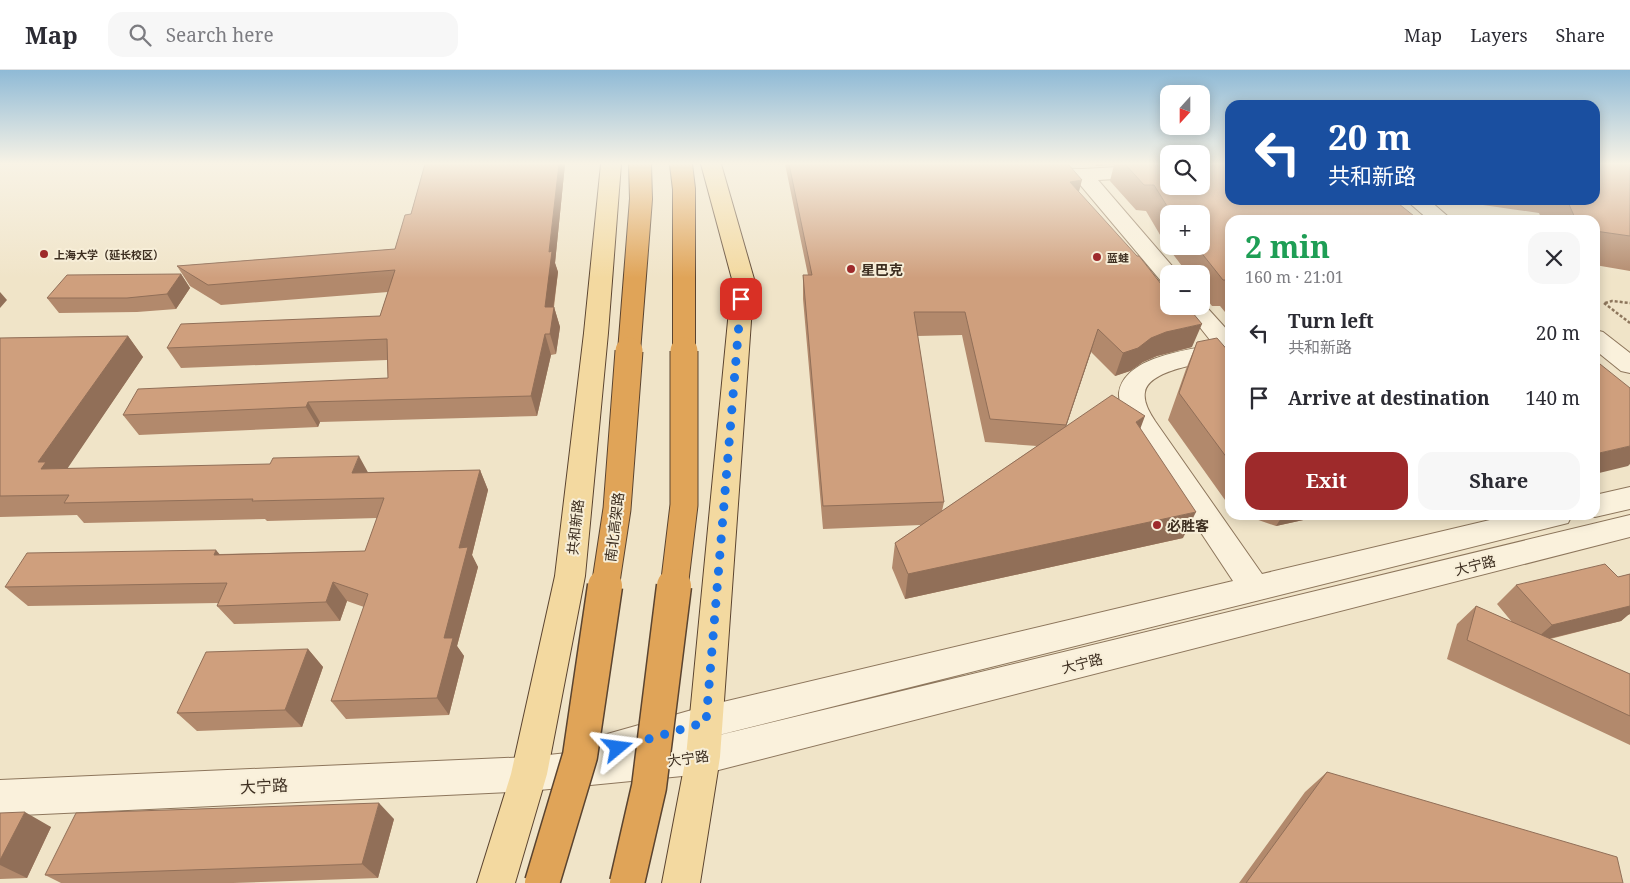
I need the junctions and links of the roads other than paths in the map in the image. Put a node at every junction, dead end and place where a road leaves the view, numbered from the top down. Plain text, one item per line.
1 (608, 202) edge
2 (641, 202) edge
3 (684, 202) edge
4 (722, 202) edge
5 (1107, 202) edge
6 (1422, 205) edge
7 (1436, 215) edge
8 (1160, 265) edge
9 (1201, 315) edge
10 (1600, 342) edge
11 (1225, 344) edge
12 (1225, 351) edge
13 (1630, 365) edge
14 (1630, 498) edge
15 (1600, 505) edge
16 (1538, 520) edge
17 (1630, 526) edge
18 (1255, 589) junction
19 (706, 722) junction
20 (703, 757) junction
21 (529, 774) junction
22 (0, 798) edge
23 (496, 883) edge
24 (542, 883) edge
25 (627, 883) edge
26 (682, 883) edge

1 - 21 main road, 共和新路
2 - 24 highway, 南北高架路, bridge
3 - 25 highway, bridge
4 - 19 main road
5 - 8 street
6 - 7 street
9 - 11 street
10 - 13 street
12 - 18 street
14 - 15 street
16 - 18 street, 大宁路
17 - 20 street, 大宁路
18 - 19 street, 大宁路
19 - 20 main road
19 - 21 street, 大宁路
20 - 21 street, 大宁路
20 - 26 main road
21 - 22 street, 大宁路
21 - 23 main road, 共和新路

